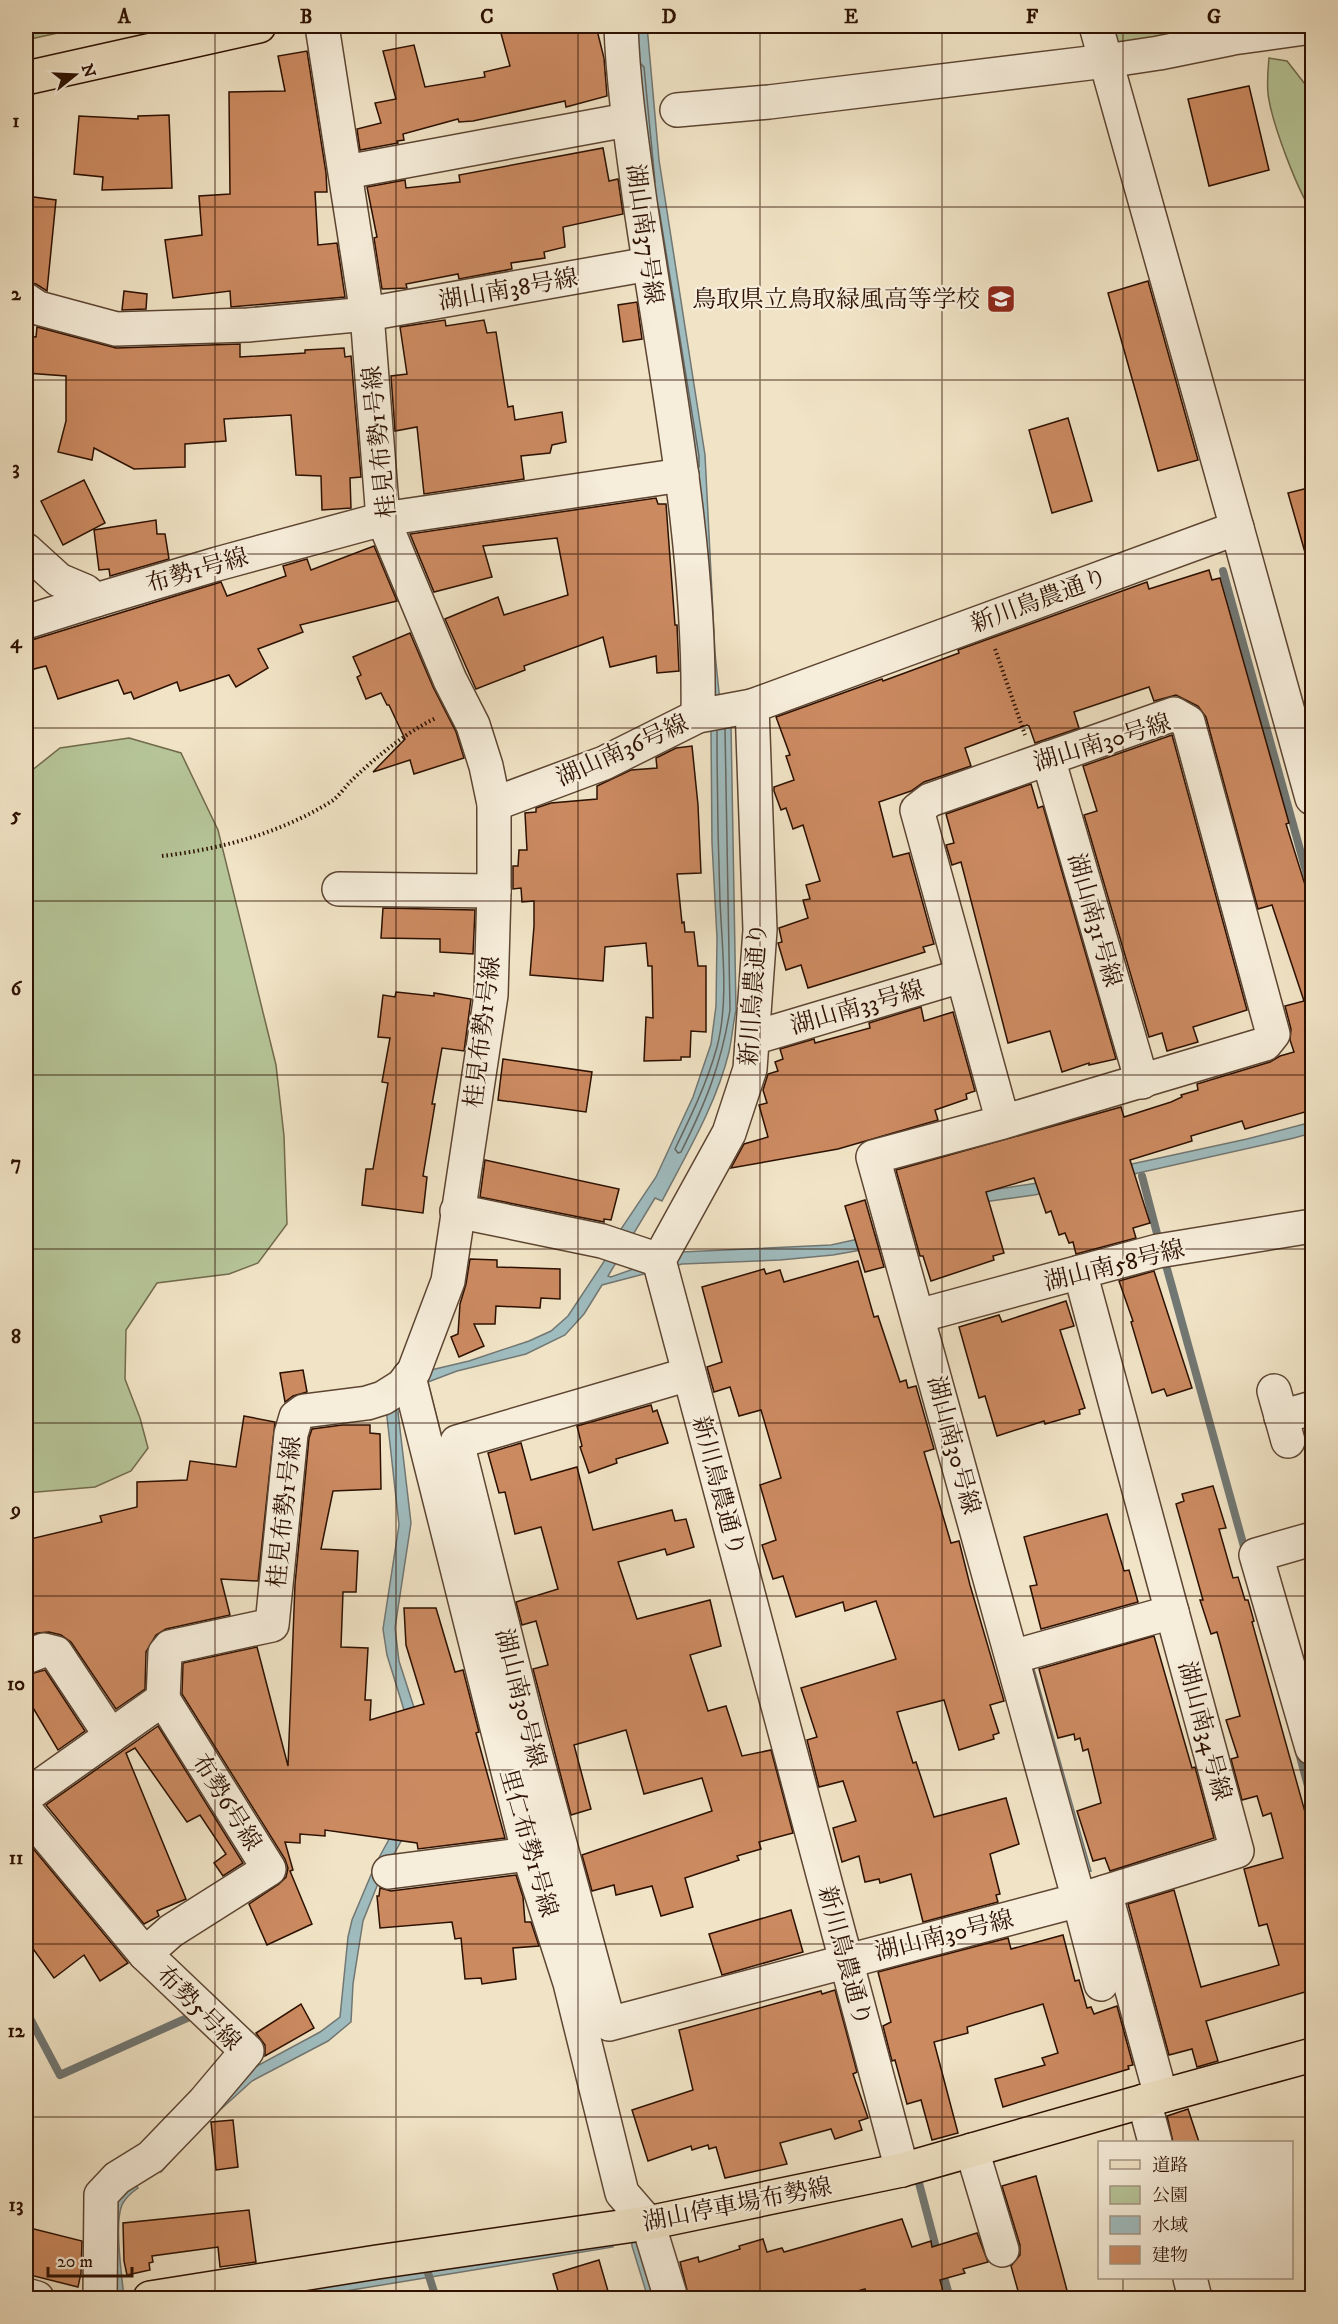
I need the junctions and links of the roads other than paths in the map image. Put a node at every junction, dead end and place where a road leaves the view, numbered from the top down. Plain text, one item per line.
1 (259, 26) edge
2 (322, 26) edge
3 (621, 26) edge
4 (1096, 26) edge
5 (1312, 27) edge
6 (193, 33) edge
7 (1106, 61) junction
8 (26, 78) edge
9 (677, 110) dead end
10 (627, 120) junction
11 (346, 172) junction
12 (649, 264) junction
13 (26, 300) edge
14 (367, 314) junction
15 (682, 475) junction
16 (383, 519) junction
17 (1236, 528) junction
18 (26, 550) edge
19 (96, 600) junction
20 (26, 622) edge
21 (752, 706) junction
22 (698, 716) junction
23 (1041, 760) junction
24 (1312, 798) edge
25 (494, 804) junction
26 (339, 889) dead end
27 (494, 891) junction
28 (962, 976) junction
29 (753, 1038) junction
30 (1142, 1082) junction
31 (1003, 1122) junction
32 (458, 1211) junction
33 (1312, 1226) edge
34 (659, 1260) junction
35 (1080, 1272) junction
36 (918, 1316) junction
37 (689, 1374) junction
38 (409, 1377) junction
39 (1312, 1408) edge
40 (1281, 1417) dead end
41 (1312, 1539) edge
42 (1172, 1612) junction
43 (26, 1656) edge
44 (1012, 1657) junction
45 (163, 1699) junction
46 (111, 1736) junction
47 (1312, 1748) edge
48 (26, 1796) edge
49 (26, 1811) edge
50 (561, 1849) junction
51 (530, 1855) junction
52 (389, 1872) dead end
53 (1092, 1896) junction
54 (145, 1954) junction
55 (846, 1960) junction
56 (1101, 1984) dead end
57 (1312, 2055) edge
58 (1152, 2098) junction
59 (1155, 2141) edge
60 (972, 2150) junction
61 (902, 2170) junction
62 (648, 2223) junction
63 (1002, 2250) dead end
64 (1190, 2279) edge
65 (26, 2295) edge
66 (191, 2295) edge
67 (37, 2298) edge
68 (100, 2298) edge
69 (150, 2298) edge
70 (671, 2298) edge
71 (1195, 2298) edge

1 - 6 main road
2 - 11 street
3 - 10 street, 湖山南37号線
4 - 7 street
5 - 7 street
6 - 8 main road
7 - 9 street
7 - 17 street
10 - 11 street
10 - 12 street, 湖山南37号線
11 - 14 street
12 - 14 street, 湖山南38号線
12 - 15 street, 湖山南37号線
13 - 14 street
14 - 16 street, 桂見布勢1号線
15 - 16 street
15 - 22 street, 湖山南37号線
16 - 19 street, 布勢1号線
16 - 25 street, 桂見布勢1号線
17 - 21 street, 新川鳥農通り
17 - 24 street
18 - 19 street
19 - 20 street, 布勢1号線
21 - 22 street, 湖山南36号線
21 - 29 street, 新川鳥農通り
22 - 25 street, 湖山南36号線
23 - 28 street, 湖山南30号線
23 - 30 street, 湖山南31号線
23 - 30 street, 湖山南30号線
25 - 27 street, 桂見布勢1号線
26 - 27 street
27 - 32 street, 桂見布勢1号線
28 - 29 street, 湖山南33号線
28 - 31 street, 湖山南30号線
29 - 34 street, 新川鳥農通り
30 - 31 street, 湖山南30号線
31 - 36 street, 湖山南30号線
32 - 34 street
32 - 38 street, 桂見布勢1号線
33 - 35 street, 湖山南58号線
34 - 37 street, 新川鳥農通り
35 - 36 street, 湖山南58号線
35 - 42 street
36 - 44 street, 湖山南30号線
37 - 50 street, 湖山南30号線
37 - 55 street, 新川鳥農通り
38 - 45 street, 桂見布勢1号線
38 - 51 street, 里仁布勢1号線
39 - 40 street
41 - 47 street
42 - 44 street
42 - 53 street, 湖山南34号線
43 - 46 street
44 - 53 street, 湖山南30号線
45 - 46 street
45 - 54 street, 布勢6号線
46 - 48 street
49 - 54 street, 布勢5号線
50 - 51 street
50 - 55 street, 湖山南30号線
51 - 52 street
51 - 62 street, 里仁布勢1号線
53 - 55 street, 湖山南30号線
53 - 56 street
53 - 58 street
54 - 68 street, 布勢5号線
55 - 61 street, 新川鳥農通り
57 - 58 main road, 湖山停車場布勢線
58 - 59 street
58 - 60 main road, 湖山停車場布勢線
60 - 61 main road, 湖山停車場布勢線
60 - 63 street
61 - 62 main road, 湖山停車場布勢線
62 - 66 main road, 湖山停車場布勢線
62 - 70 street, 里仁布勢1号線
64 - 71 street
65 - 67 street
66 - 69 main road, 湖山停車場布勢線

